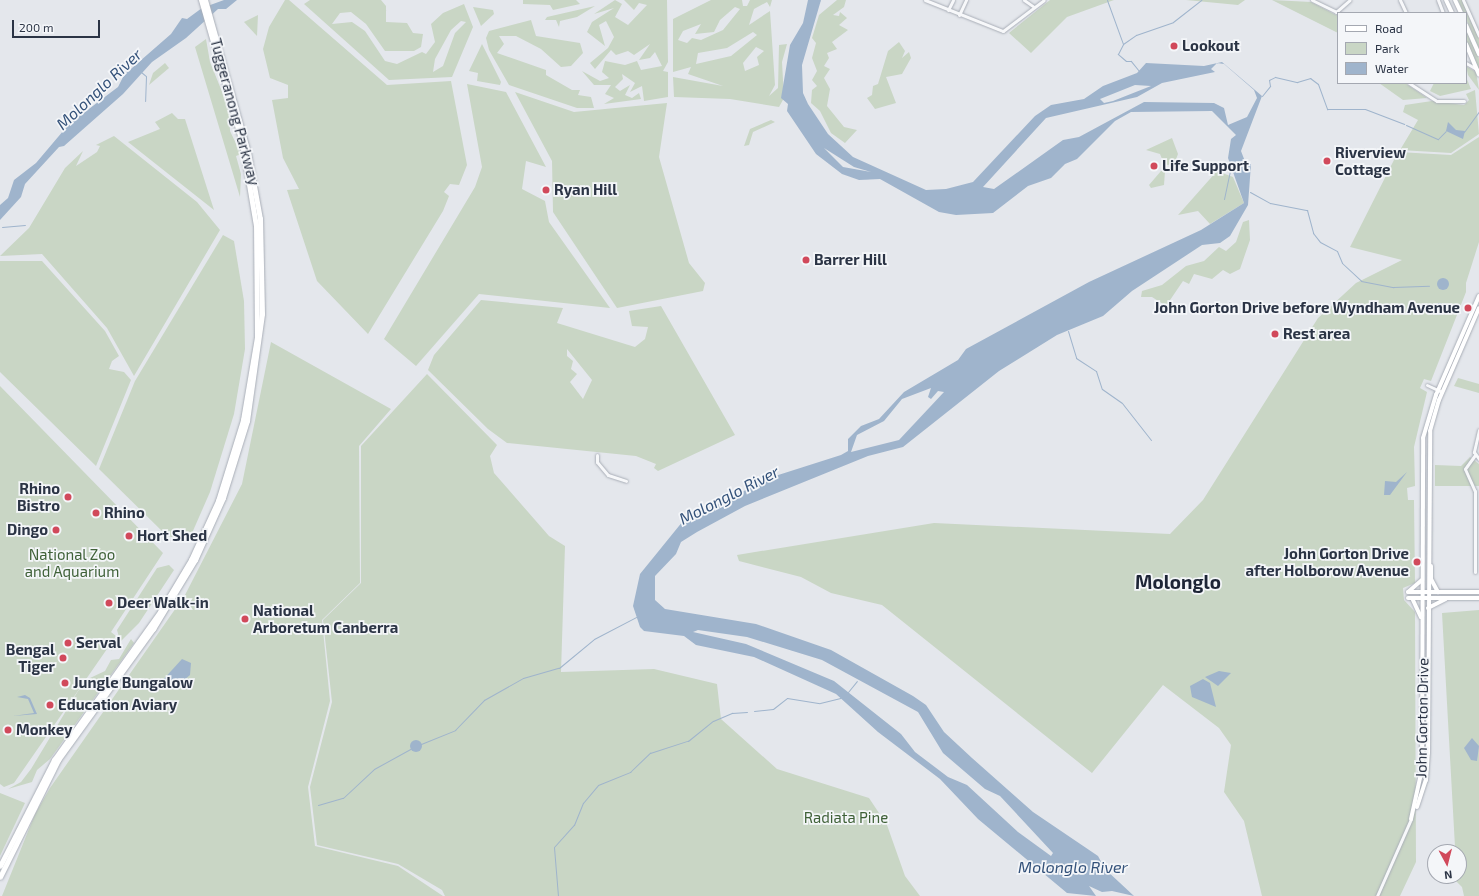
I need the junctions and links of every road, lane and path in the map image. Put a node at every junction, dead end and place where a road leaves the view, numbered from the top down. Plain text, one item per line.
1 (201, 0) edge
2 (205, 0) edge
3 (925, 0) edge
4 (953, 0) edge
5 (966, 0) edge
6 (1024, 0) edge
7 (1044, 0) edge
8 (1312, 0) edge
9 (1350, 0) edge
10 (1400, 0) edge
11 (1438, 0) edge
12 (1446, 0) edge
13 (1455, 0) edge
14 (1463, 0) edge
15 (1034, 7) junction
16 (948, 10) junction
17 (1338, 12) edge
18 (1406, 12) edge
19 (1444, 12) edge
20 (1452, 12) edge
21 (1461, 12) edge
22 (959, 14) junction
23 (1467, 27) edge
24 (1479, 36) edge
25 (1467, 46) edge
26 (218, 53) junction
27 (1479, 54) edge
28 (1467, 64) edge
29 (1478, 72) edge
30 (1411, 84) edge
31 (1464, 100) dead end
32 (1479, 296) edge
33 (1479, 308) edge
34 (1427, 385) dead end
35 (1440, 391) junction
36 (1479, 430) edge
37 (1429, 446) junction
38 (597, 455) dead end
39 (1475, 455) junction
40 (1479, 459) edge
41 (626, 481) dead end
42 (1422, 494) junction
43 (1477, 522) edge
44 (1428, 550) junction
45 (1475, 572) dead end
46 (1422, 580) junction
47 (1422, 592) junction
48 (1428, 592) junction
49 (1438, 592) junction
50 (1479, 592) edge
51 (1422, 598) junction
52 (1428, 598) junction
53 (1448, 598) junction
54 (1479, 598) edge
55 (1428, 608) junction
56 (1422, 620) junction
57 (1411, 819) junction
58 (0, 866) edge
59 (0, 877) edge
60 (1377, 896) edge

1 - 26 highway, Tuggeranong Parkway
2 - 26 highway, Tuggeranong Parkway
3 - 16 street
4 - 16 street
5 - 22 street
6 - 15 street
7 - 15 street
8 - 17 street
9 - 17 street
10 - 18 street
11 - 19 street
12 - 20 main road
13 - 21 main road
14 - 24 street
15 - 22 street
16 - 22 street
23 - 27 main road
25 - 29 main road
26 - 58 highway, Tuggeranong Parkway
26 - 59 highway, Tuggeranong Parkway
28 - 29 street
30 - 31 street
32 - 35 main road, John Gorton Drive
33 - 35 main road, John Gorton Drive
34 - 35 street
35 - 37 main road, John Gorton Drive
35 - 42 main road, John Gorton Drive
36 - 39 street
37 - 42 main road
37 - 44 main road, John Gorton Drive
38 - 41 street
39 - 40 street
39 - 43 street
42 - 46 main road, John Gorton Drive
43 - 45 street
44 - 48 main road, John Gorton Drive
44 - 49 main road
46 - 47 main road, John Gorton Drive
46 - 47 main road
47 - 48 main road
47 - 51 main road, John Gorton Drive
48 - 49 main road
48 - 52 main road, John Gorton Drive
49 - 50 main road
51 - 52 main road
51 - 56 main road, John Gorton Drive
51 - 56 main road
52 - 53 main road
52 - 55 main road, John Gorton Drive
53 - 54 main road
53 - 55 main road
55 - 57 main road, John Gorton Drive
56 - 57 main road, John Gorton Drive
57 - 60 street

